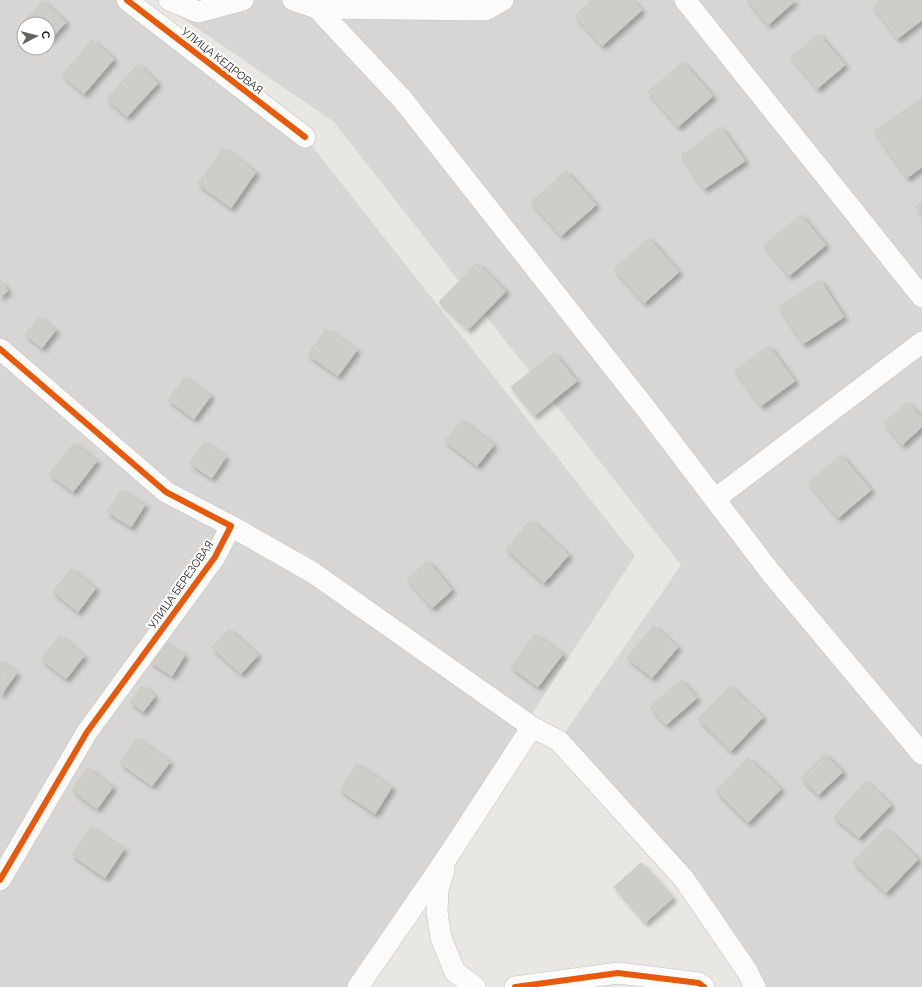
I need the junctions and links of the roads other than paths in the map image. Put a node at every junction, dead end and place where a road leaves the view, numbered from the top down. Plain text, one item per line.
1 (127, 0) edge
2 (168, 0) edge
3 (243, 0) edge
4 (293, 0) edge
5 (503, 0) edge
6 (685, 0) edge
7 (317, 8) junction
8 (305, 137) dead end
9 (922, 297) edge
10 (922, 342) edge
11 (0, 349) edge
12 (715, 499) junction
13 (231, 526) junction
14 (532, 727) junction
15 (922, 754) edge
16 (448, 856) junction
17 (0, 880) edge
18 (358, 987) edge
19 (476, 987) edge
20 (515, 987) edge
21 (704, 987) edge
22 (755, 987) edge

1 - 8 street, УЛИЦА КЕДРОВАЯ
2 - 3 street
4 - 7 street
5 - 7 street
6 - 9 street
7 - 12 street
10 - 12 street
11 - 13 street
12 - 15 street
13 - 14 street
13 - 17 street, УЛИЦА БЕРЕЗОВАЯ
14 - 16 street
14 - 22 street
16 - 18 street
16 - 19 street
20 - 21 street

